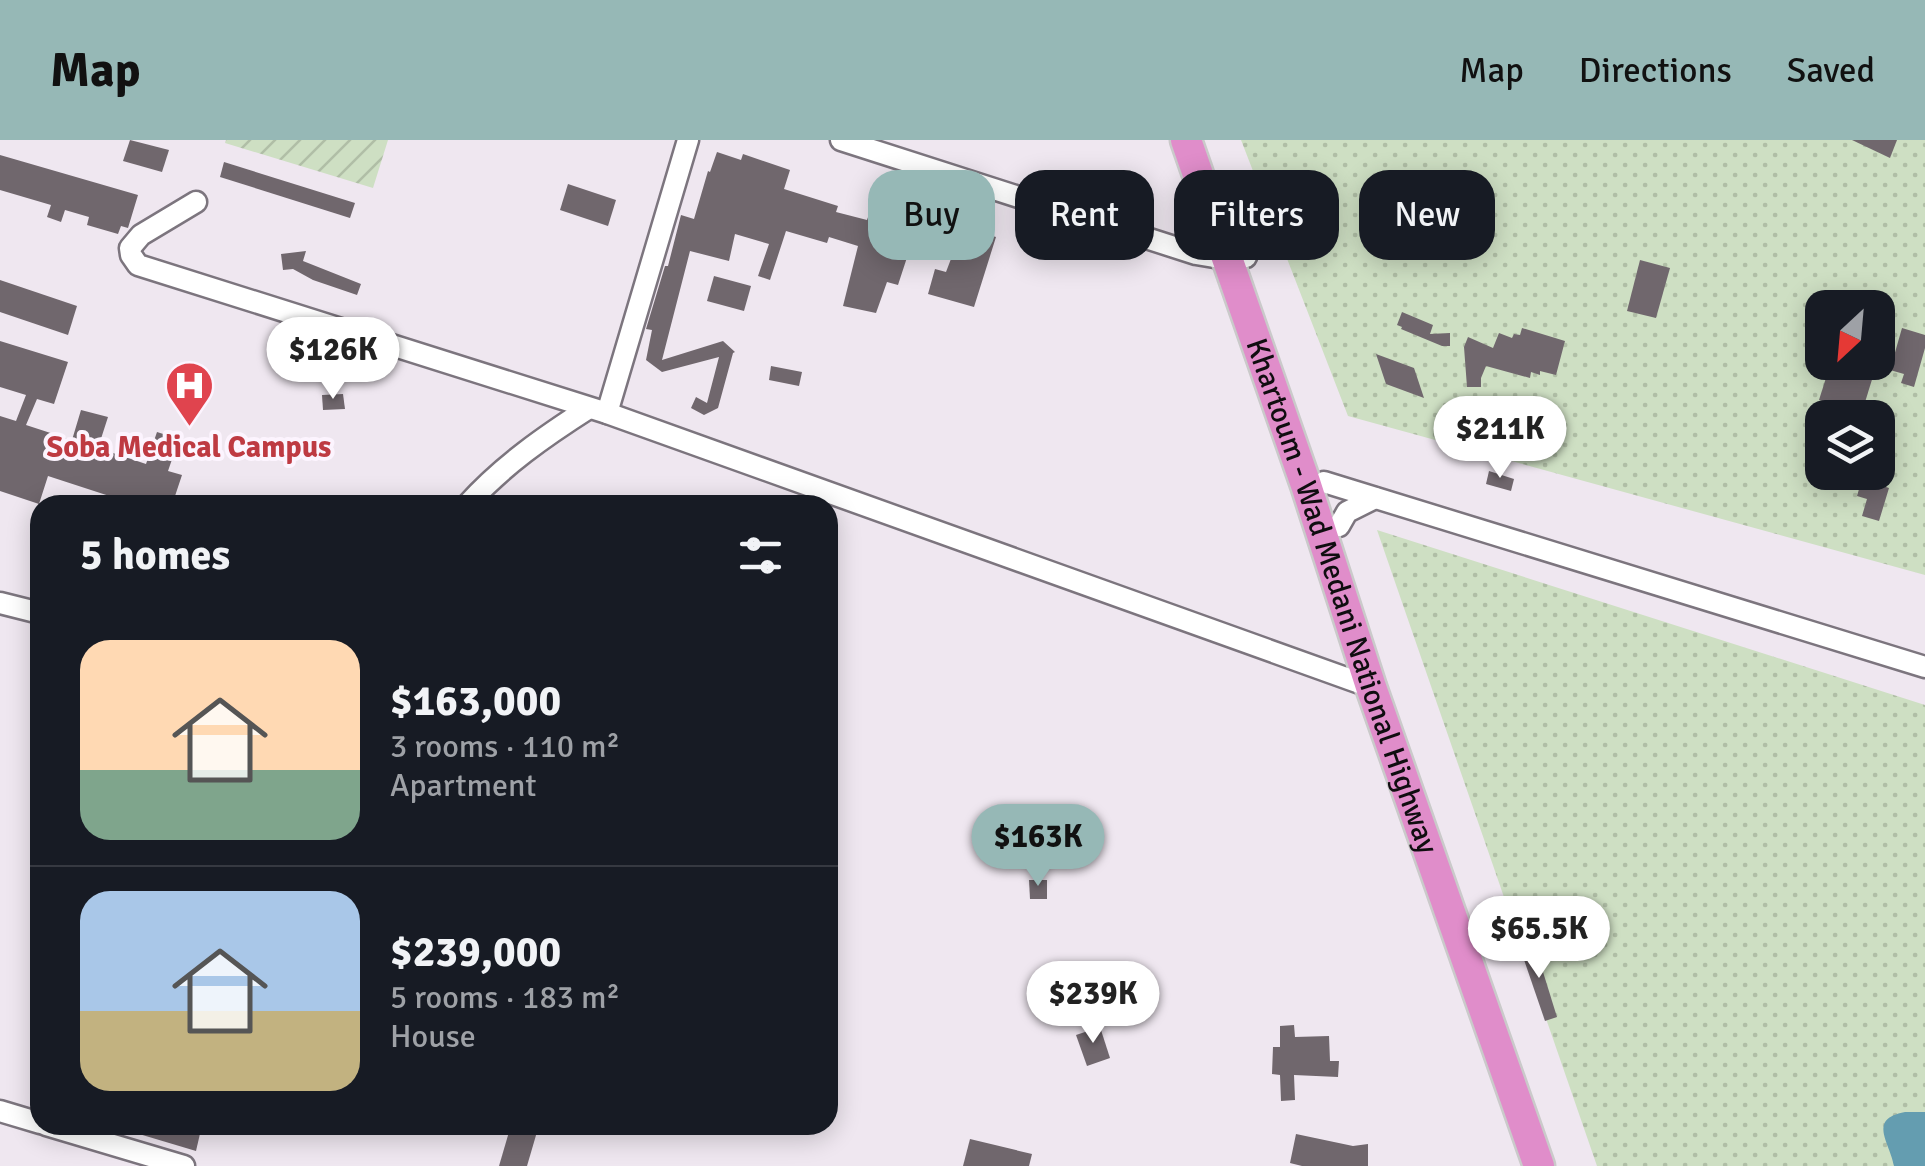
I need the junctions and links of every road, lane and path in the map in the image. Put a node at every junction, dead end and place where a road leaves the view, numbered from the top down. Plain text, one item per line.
1 (688, 140) edge
2 (841, 140) edge
3 (1186, 140) edge
4 (1208, 140) edge
5 (1199, 170) edge
6 (1215, 170) edge
7 (196, 202) dead end
8 (1174, 247) edge
9 (1237, 260) edge
10 (1237, 260) edge
11 (598, 411) junction
12 (1324, 482) junction
13 (477, 495) edge
14 (833, 495) edge
15 (838, 497) edge
16 (1375, 498) junction
17 (1339, 526) junction
18 (0, 603) edge
19 (30, 610) edge
20 (1925, 668) edge
21 (1371, 687) junction
22 (0, 1112) edge
23 (30, 1120) edge
24 (80, 1135) edge
25 (184, 1166) edge
26 (1539, 1166) edge
27 (1560, 1166) edge

1 - 11 street
2 - 8 street
3 - 5 highway, Khartoum - Wad Medani National Highway
4 - 6 highway, Khartoum - Wad Medani National Highway
7 - 11 street
9 - 12 highway, Khartoum - Wad Medani National Highway
10 - 21 highway, Khartoum - Wad Medani National Highway
11 - 13 street
11 - 14 street
12 - 16 street
12 - 17 highway, Khartoum - Wad Medani National Highway
15 - 21 street
16 - 17 street
16 - 20 street
17 - 27 highway, Khartoum - Wad Medani National Highway
18 - 19 street
21 - 26 highway, Khartoum - Wad Medani National Highway
22 - 23 street
24 - 25 street

